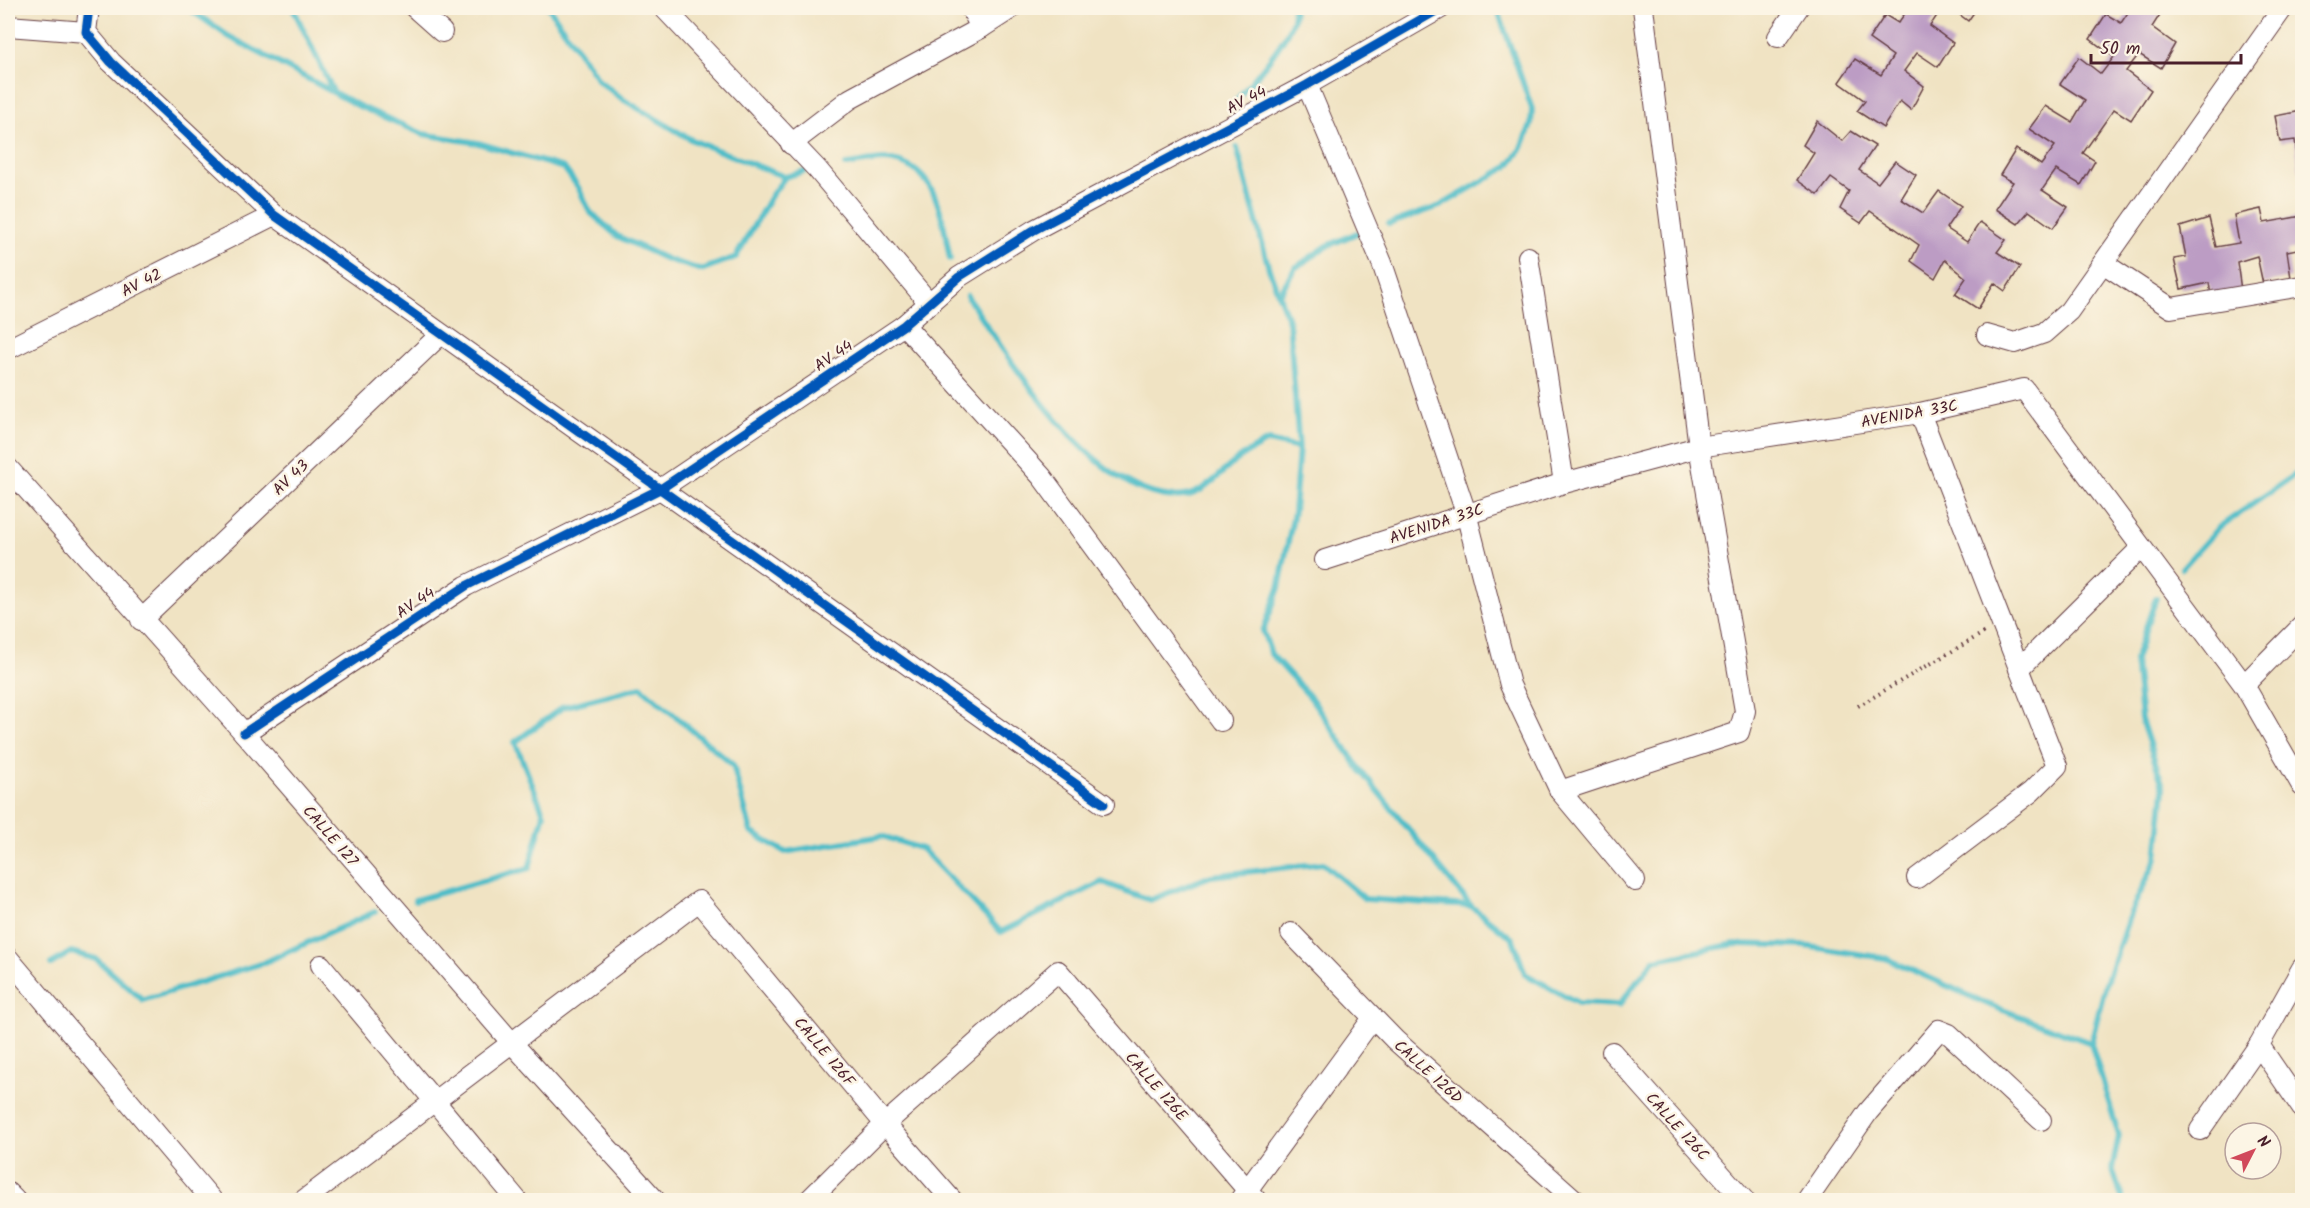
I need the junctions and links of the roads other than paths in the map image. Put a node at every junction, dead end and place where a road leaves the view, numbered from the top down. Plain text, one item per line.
1 (90, 8) edge
2 (415, 8) edge
3 (664, 8) edge
4 (971, 8) edge
5 (1012, 8) edge
6 (1441, 8) edge
7 (1643, 8) edge
8 (1798, 8) edge
9 (2283, 8) edge
10 (8, 26) edge
11 (981, 28) junction
12 (86, 32) junction
13 (442, 32) dead end
14 (1778, 37) dead end
15 (1307, 85) junction
16 (791, 144) junction
17 (274, 215) junction
18 (1528, 257) dead end
19 (2103, 263) junction
20 (2302, 286) edge
21 (930, 304) junction
22 (904, 325) junction
23 (440, 335) junction
24 (1987, 335) dead end
25 (8, 349) edge
26 (1920, 413) junction
27 (1699, 447) junction
28 (8, 468) edge
29 (1564, 483) junction
30 (662, 488) junction
31 (1466, 513) junction
32 (2142, 548) junction
33 (1325, 560) dead end
34 (141, 620) junction
35 (2302, 626) edge
36 (2019, 669) junction
37 (2244, 685) junction
38 (1221, 721) dead end
39 (244, 733) junction
40 (2302, 786) edge
41 (1560, 791) junction
42 (1104, 804) dead end
43 (1917, 878) dead end
44 (1635, 881) dead end
45 (1291, 933) dead end
46 (8, 958) edge
47 (321, 965) dead end
48 (2302, 968) edge
49 (1373, 1018) junction
50 (512, 1043) junction
51 (2259, 1045) junction
52 (1612, 1052) dead end
53 (433, 1103) junction
54 (2302, 1108) edge
55 (2041, 1120) dead end
56 (885, 1124) junction
57 (2200, 1130) dead end
58 (8, 1192) edge
59 (1733, 1196) edge
60 (1248, 1198) edge
61 (15, 1200) edge
62 (212, 1200) edge
63 (304, 1200) edge
64 (517, 1200) edge
65 (655, 1200) edge
66 (809, 1200) edge
67 (952, 1200) edge
68 (1575, 1200) edge
69 (1807, 1200) edge

1 - 12 street
2 - 13 street
3 - 16 street
4 - 11 street
5 - 11 street
6 - 15 street, AV 44
7 - 27 street
8 - 14 street
9 - 19 street
10 - 12 street
11 - 16 street
12 - 17 street
15 - 21 street, AV 44
15 - 31 street
16 - 21 street
17 - 23 street
17 - 25 street, AV 42
18 - 29 street
19 - 20 street
19 - 24 street
21 - 22 street, AV 44
22 - 30 street, AV 44
22 - 38 street
23 - 30 street
23 - 34 street, AV 43
26 - 27 street, AVENIDA 33C
26 - 32 street, AVENIDA 33C
26 - 36 street
27 - 29 street, AVENIDA 33C
27 - 41 street
28 - 34 street, CALLE 127
29 - 31 street, AVENIDA 33C
30 - 39 street, AV 44
30 - 42 street
31 - 33 street, AVENIDA 33C
31 - 41 street
32 - 36 street
32 - 37 street, AVENIDA 33C
34 - 39 street, CALLE 127
35 - 37 street
36 - 43 street
37 - 40 street, AVENIDA 33C
39 - 50 street, CALLE 127
41 - 44 street
45 - 49 street, CALLE 126D
46 - 62 street
47 - 53 street
48 - 51 street
49 - 60 street
49 - 68 street, CALLE 126D
50 - 53 street
50 - 56 street, CALLE 126F
50 - 65 street, CALLE 127
51 - 54 street
51 - 57 street
52 - 59 street, CALLE 126C
53 - 63 street
53 - 64 street
55 - 69 street
56 - 60 street, CALLE 126E
56 - 66 street
56 - 67 street, CALLE 126F
58 - 61 street

